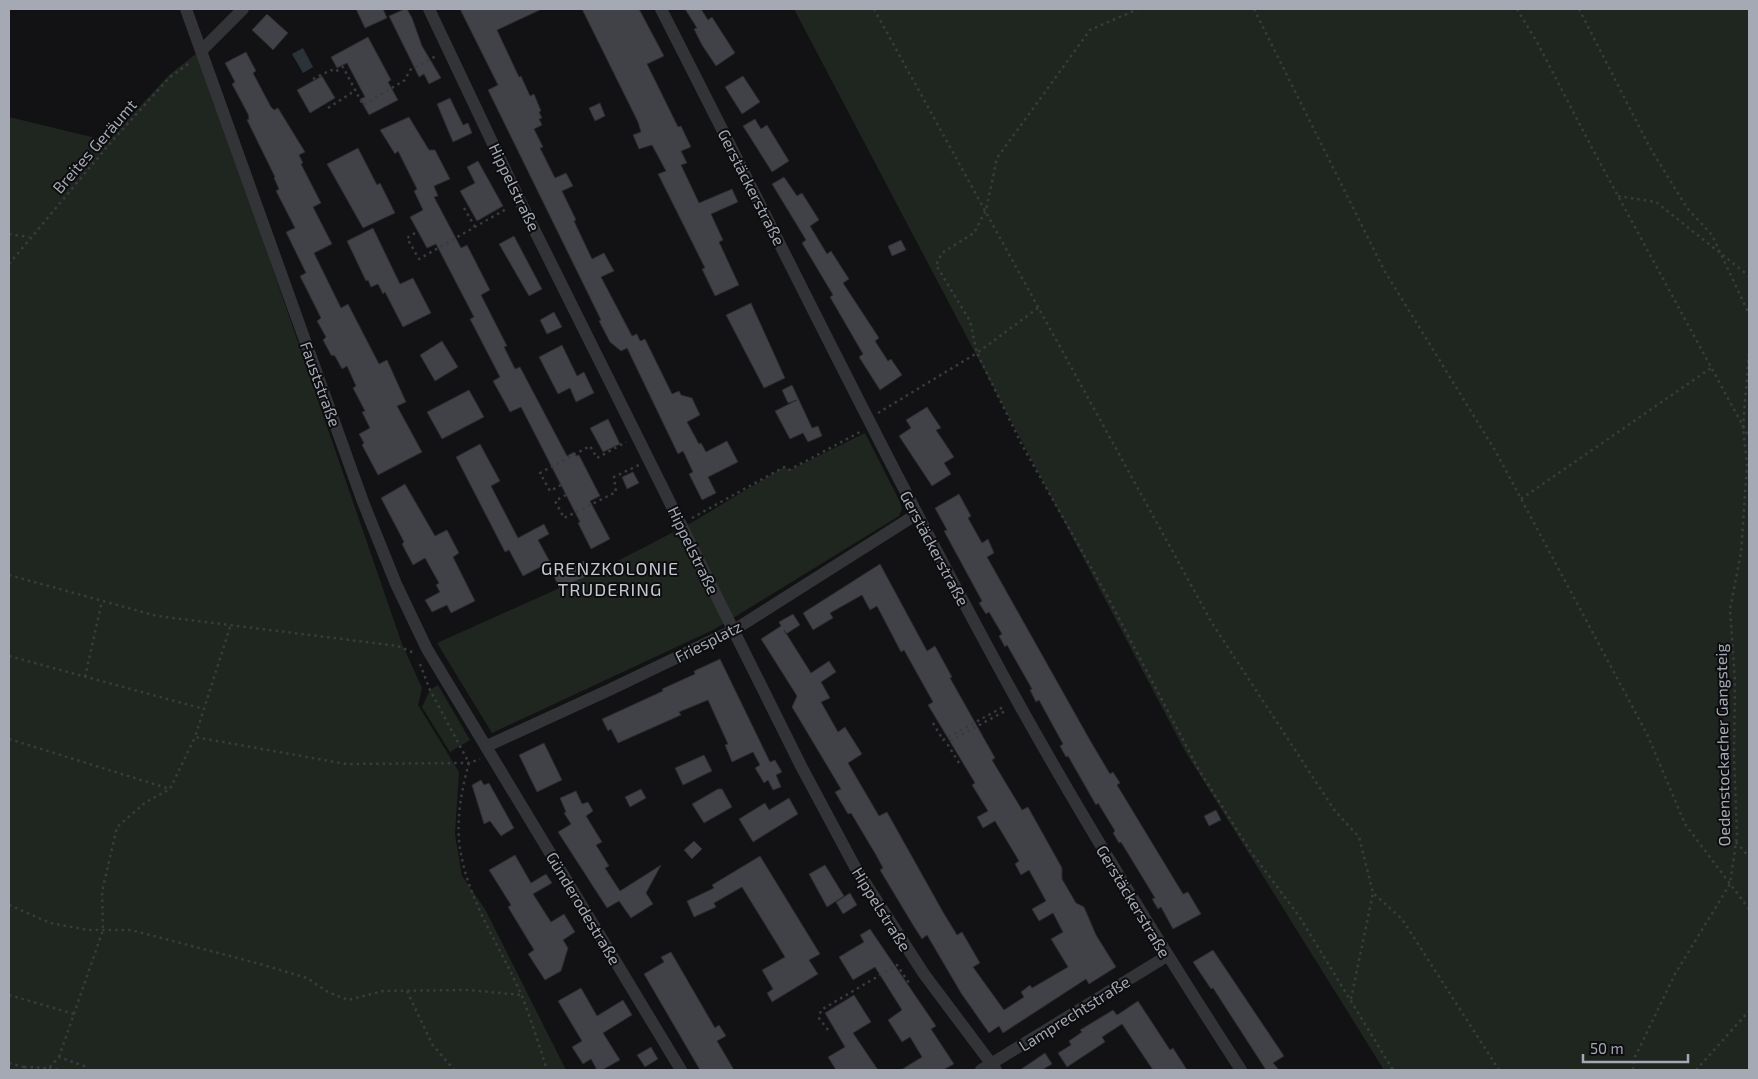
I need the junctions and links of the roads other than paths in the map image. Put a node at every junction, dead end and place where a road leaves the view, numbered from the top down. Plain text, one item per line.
1 (186, 9) edge
2 (243, 9) edge
3 (429, 9) edge
4 (661, 9) edge
5 (202, 50) junction
6 (916, 514) junction
7 (734, 630) junction
8 (487, 746) junction
9 (1167, 956) junction
10 (994, 1067) edge
11 (681, 1070) edge
12 (981, 1070) edge
13 (1241, 1070) edge

1 - 5 street, Fauststraße
2 - 5 street
3 - 7 street, Hippelstraße
4 - 6 street, Gerstäckerstraße
5 - 8 street, Fauststraße
6 - 7 street, Friesplatz
6 - 9 street, Gerstäckerstraße
7 - 8 street, Friesplatz
7 - 10 street, Hippelstraße
8 - 11 street, Günderodestraße
9 - 10 street, Lamprechtstraße
9 - 13 street, Gerstäckerstraße
10 - 12 street, Lamprechtstraße

